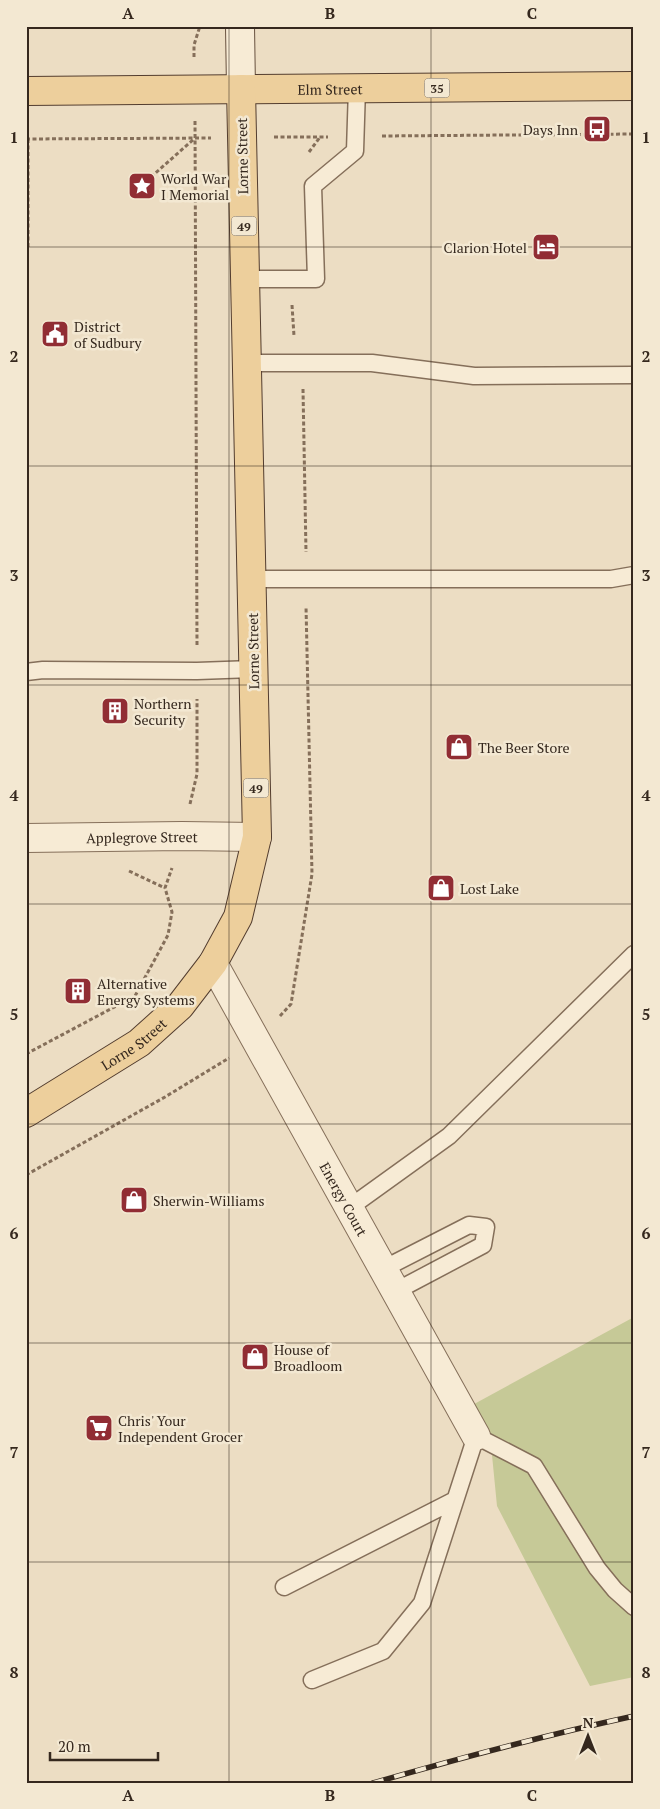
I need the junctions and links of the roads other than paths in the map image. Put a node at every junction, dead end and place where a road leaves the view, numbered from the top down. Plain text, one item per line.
1 (240, 26) edge
2 (634, 86) edge
3 (357, 88) junction
4 (241, 89) junction
5 (26, 91) edge
6 (245, 279) junction
7 (247, 363) junction
8 (634, 375) edge
9 (634, 575) edge
10 (251, 579) junction
11 (254, 669) junction
12 (26, 672) edge
13 (257, 837) junction
14 (26, 838) edge
15 (634, 954) edge
16 (213, 963) junction
17 (26, 1113) edge
18 (349, 1208) junction
19 (390, 1280) junction
20 (476, 1436) junction
21 (455, 1500) junction
22 (284, 1587) dead end
23 (634, 1608) edge
24 (312, 1680) dead end

1 - 4 street
2 - 3 main road, Elm Street / 35
3 - 4 main road, Elm Street / 35
3 - 6 lane
4 - 5 main road, Elm Street / 35
4 - 6 main road, Lorne Street / 49
6 - 7 main road, Lorne Street / 49
7 - 8 lane
7 - 10 main road, Lorne Street / 49
9 - 10 lane
10 - 11 main road, Lorne Street / 49
11 - 12 lane
11 - 13 main road, Lorne Street / 49
13 - 14 street, Applegrove Street
13 - 16 main road, Lorne Street / 49
15 - 18 lane
16 - 17 main road, Lorne Street / 49
16 - 18 street, Energy Court
18 - 19 street, Energy Court
19 - 19 lane
19 - 20 street, Energy Court
20 - 21 lane
20 - 23 lane
21 - 22 lane
21 - 24 lane

